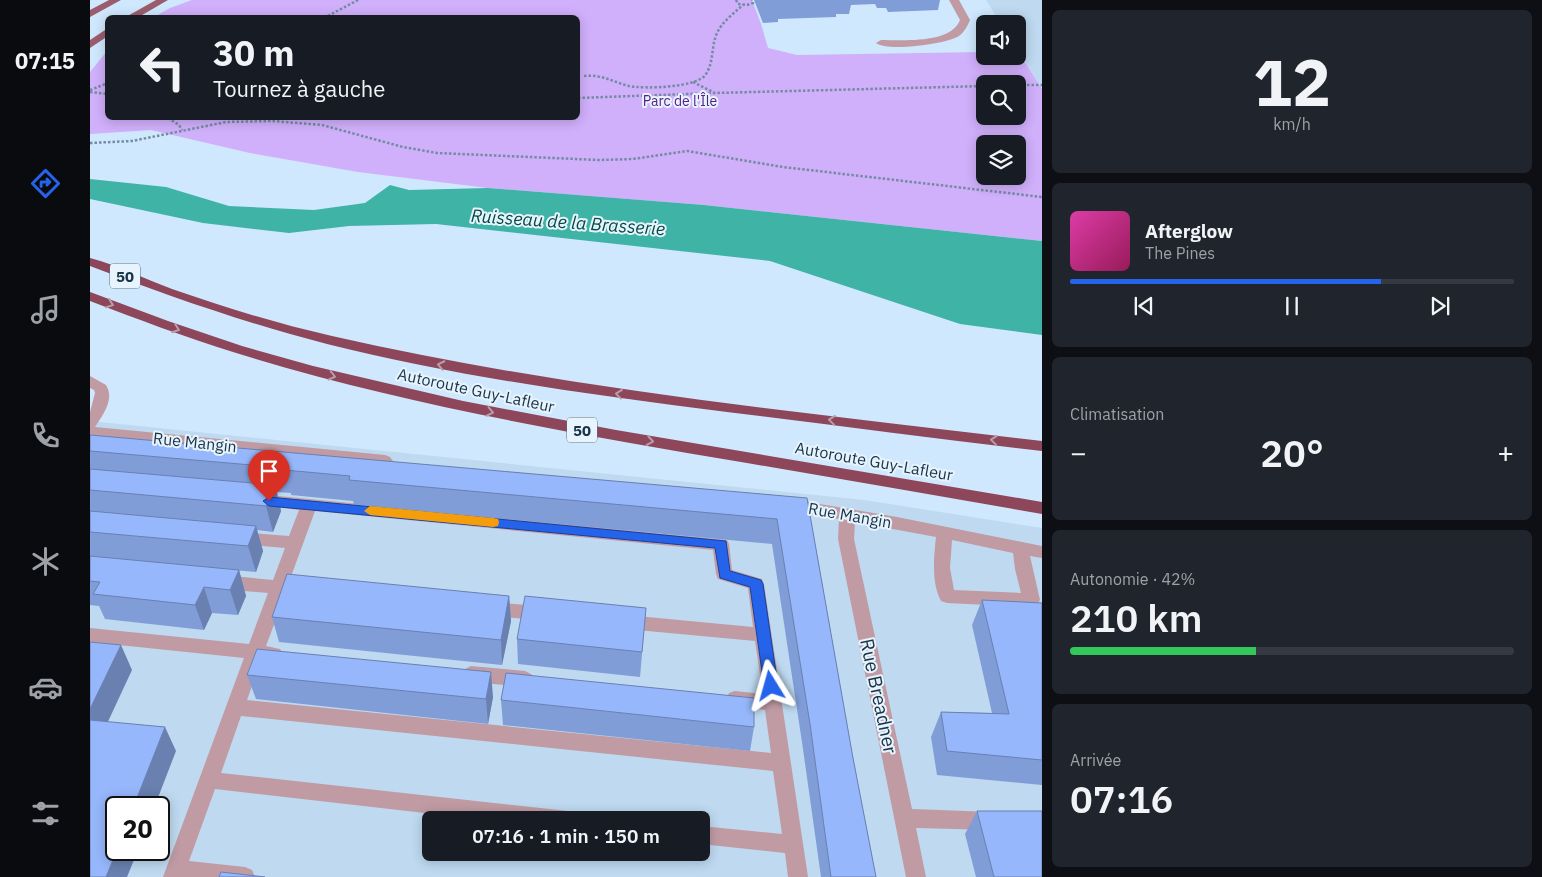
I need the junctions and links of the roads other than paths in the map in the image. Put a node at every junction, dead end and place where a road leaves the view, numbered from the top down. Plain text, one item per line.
1 (116, 0) edge
2 (163, 0) edge
3 (954, 0) edge
4 (90, 14) edge
5 (135, 15) edge
6 (105, 33) edge
7 (881, 44) dead end
8 (90, 45) edge
9 (90, 262) edge
10 (90, 296) edge
11 (90, 381) edge
12 (90, 424) edge
13 (90, 432) edge
14 (1042, 446) edge
15 (398, 462) edge
16 (239, 498) edge
17 (776, 502) edge
18 (309, 505) junction
19 (1042, 508) edge
20 (847, 514) junction
21 (944, 532) junction
22 (226, 537) edge
23 (295, 543) junction
24 (1021, 548) junction
25 (1042, 552) edge
26 (209, 581) edge
27 (278, 588) junction
28 (318, 592) edge
29 (476, 607) edge
30 (556, 615) edge
31 (605, 620) edge
32 (90, 635) edge
33 (763, 635) junction
34 (255, 652) junction
35 (294, 656) edge
36 (450, 672) edge
37 (538, 680) edge
38 (714, 698) edge
39 (773, 703) junction
40 (235, 707) junction
41 (782, 763) junction
42 (208, 780) junction
43 (487, 811) edge
44 (904, 818) junction
45 (1012, 821) edge
46 (710, 836) edge
47 (794, 845) junction
48 (174, 873) edge
49 (246, 877) edge
50 (798, 877) edge
51 (916, 877) edge

1 - 4 main road
2 - 5 main road
3 - 7 street
6 - 8 main road
14 -> 9 highway, Autoroute Guy-Lafleur / 50
10 -> 19 highway, Autoroute Guy-Lafleur / 50
11 - 12 street
13 - 15 street, Rue Mangin
16 - 18 street
17 - 20 street, Rue Mangin
18 - 23 street
18 - 33 street
20 - 21 street, Rue Mangin
20 - 44 street, Rue Breadner
21 - 24 street, Rue Mangin
21 - 24 street
22 - 23 street
23 - 27 street
24 - 25 street, Rue Mangin
26 - 27 street
27 - 28 street
27 - 34 street
29 - 30 street
31 - 33 street
32 - 34 street
33 - 39 street
34 - 35 street
34 - 40 street
36 - 37 street
38 - 39 street
39 - 41 street
40 - 41 street
40 - 42 street
41 - 47 street
42 - 43 street
42 - 48 street
44 - 45 street
44 - 51 street, Rue Breadner
46 - 47 street
47 - 50 street
48 - 49 street

